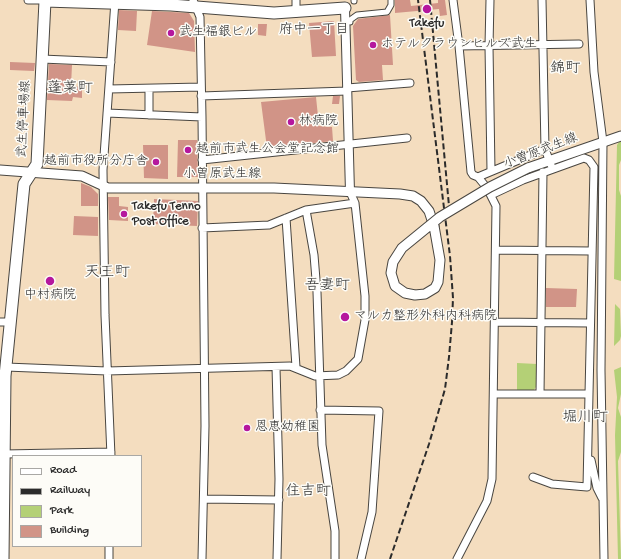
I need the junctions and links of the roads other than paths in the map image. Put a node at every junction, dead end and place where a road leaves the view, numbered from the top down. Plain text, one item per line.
1 (28, 0) edge
2 (45, 0) edge
3 (296, 0) edge
4 (391, 0) edge
5 (453, 0) edge
6 (490, 0) edge
7 (542, 0) edge
8 (590, 0) edge
9 (115, 1) edge
10 (350, 2) edge
11 (194, 4) edge
12 (296, 13) junction
13 (350, 22) dead end
14 (579, 44) dead end
15 (543, 45) junction
16 (459, 46) junction
17 (489, 46) junction
18 (42, 59) junction
19 (111, 62) junction
20 (410, 83) dead end
21 (201, 87) junction
22 (109, 89) junction
23 (149, 89) junction
24 (347, 89) junction
25 (201, 96) junction
26 (107, 113) junction
27 (150, 115) junction
28 (202, 117) junction
29 (621, 136) edge
30 (407, 138) dead end
31 (605, 141) junction
32 (348, 144) junction
33 (545, 149) junction
34 (202, 160) junction
35 (551, 164) junction
36 (0, 170) edge
37 (491, 171) junction
38 (543, 172) junction
39 (32, 173) junction
40 (478, 177) junction
41 (104, 186) junction
42 (202, 188) junction
43 (350, 192) junction
44 (491, 195) junction
45 (355, 204) junction
46 (306, 210) junction
47 (286, 218) junction
48 (202, 228) junction
49 (496, 250) junction
50 (542, 251) junction
51 (591, 251) junction
52 (5, 322) edge
53 (495, 322) junction
54 (540, 323) junction
55 (590, 323) junction
56 (276, 367) junction
57 (296, 367) junction
58 (205, 369) junction
59 (107, 371) junction
60 (4, 373) edge
61 (321, 376) junction
62 (494, 394) junction
63 (540, 394) junction
64 (589, 394) junction
65 (320, 410) junction
66 (588, 442) junction
67 (4, 454) junction
68 (111, 454) edge
69 (533, 477) dead end
70 (204, 499) junction
71 (2, 500) edge
72 (279, 500) junction
73 (603, 501) junction
74 (109, 547) edge
75 (3, 559) edge
76 (109, 559) edge
77 (202, 559) edge
78 (277, 559) edge
79 (335, 559) edge
80 (360, 559) edge
81 (457, 559) edge
82 (604, 559) edge

1 - 2 street
2 - 9 main road
2 - 18 main road, 武生停車場線
3 - 12 street
4 - 13 street
5 - 16 street
6 - 17 street
7 - 15 street
8 - 31 street
9 - 11 main road
9 - 19 street
10 - 12 main road
10 - 24 street
11 - 12 main road
11 - 21 street
14 - 15 street
15 - 17 street
15 - 33 street
16 - 17 street
16 - 40 street
17 - 37 street
18 - 19 street
18 - 39 main road, 武生停車場線
19 - 22 street
20 - 24 street
21 - 23 street
21 - 25 street
22 - 23 street
22 - 26 street
23 - 27 street
24 - 25 street
24 - 32 street
25 - 28 street
26 - 27 street
26 - 41 street
27 - 28 street
28 - 34 street
29 - 31 main road, 小曽原武生線
30 - 32 street
31 - 35 main road, 小曽原武生線
31 - 73 street
32 - 34 street
32 - 43 street
33 - 35 street
33 - 37 street
34 - 42 street
35 - 38 street
35 - 43 main road, 小曽原武生線, bridge
35 - 51 street
36 - 39 main road, 小曽原武生線
37 - 40 street
38 - 44 street
38 - 50 street
39 - 41 main road, 小曽原武生線
39 - 52 main road, 武生停車場線
40 - 44 street
41 - 42 main road, 小曽原武生線
41 - 59 street
42 - 43 main road, 小曽原武生線
42 - 48 street
43 - 45 street
44 - 49 street
45 - 46 street
45 - 61 street
46 - 47 street
46 - 61 street
47 - 48 street
47 - 57 street
48 - 58 street
49 - 50 street
49 - 53 street
50 - 51 street
50 - 54 street
51 - 55 street
52 - 60 main road, 武生停車場線
53 - 54 street
53 - 62 street
54 - 55 street
54 - 63 street
55 - 64 street
56 - 57 street
56 - 58 street
56 - 72 street
57 - 61 street
58 - 59 street
58 - 70 street
59 - 60 street
59 - 68 street
60 - 67 main road, 武生停車場線
61 - 65 street
62 - 63 street
62 - 81 street
63 - 64 street
64 - 66 street
65 - 79 street
65 - 80 street
66 - 69 street
66 - 73 street
67 - 68 street
67 - 71 main road, 武生停車場線
70 - 72 street
70 - 77 street
71 - 75 main road, 武生停車場線
72 - 78 street
73 - 82 street
74 - 76 street

